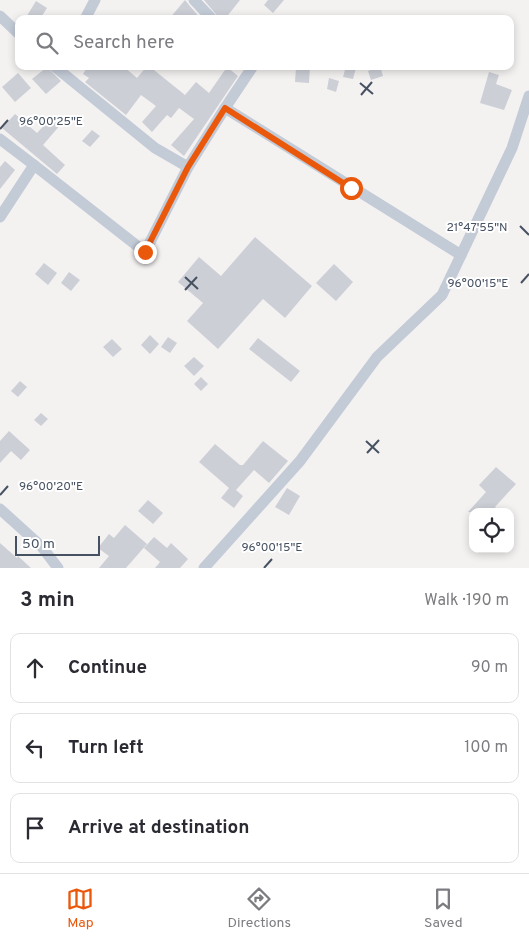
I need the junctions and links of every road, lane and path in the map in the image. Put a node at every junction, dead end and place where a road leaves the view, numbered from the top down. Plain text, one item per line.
1 (95, 0) edge
2 (194, 0) edge
3 (87, 15) edge
4 (208, 15) edge
5 (0, 16) edge
6 (15, 30) edge
7 (59, 70) edge
8 (250, 70) edge
9 (529, 96) edge
10 (225, 108) junction
11 (0, 139) edge
12 (34, 165) junction
13 (188, 167) junction
14 (0, 217) edge
15 (461, 255) junction
16 (0, 509) edge
17 (58, 568) edge
18 (204, 568) edge

1 - 3 street
2 - 4 street
5 - 6 street
7 - 13 street
8 - 10 street
9 - 15 street
10 - 13 street
10 - 15 street
11 - 12 street
12 - 13 street
12 - 14 street
15 - 18 street
16 - 17 street

